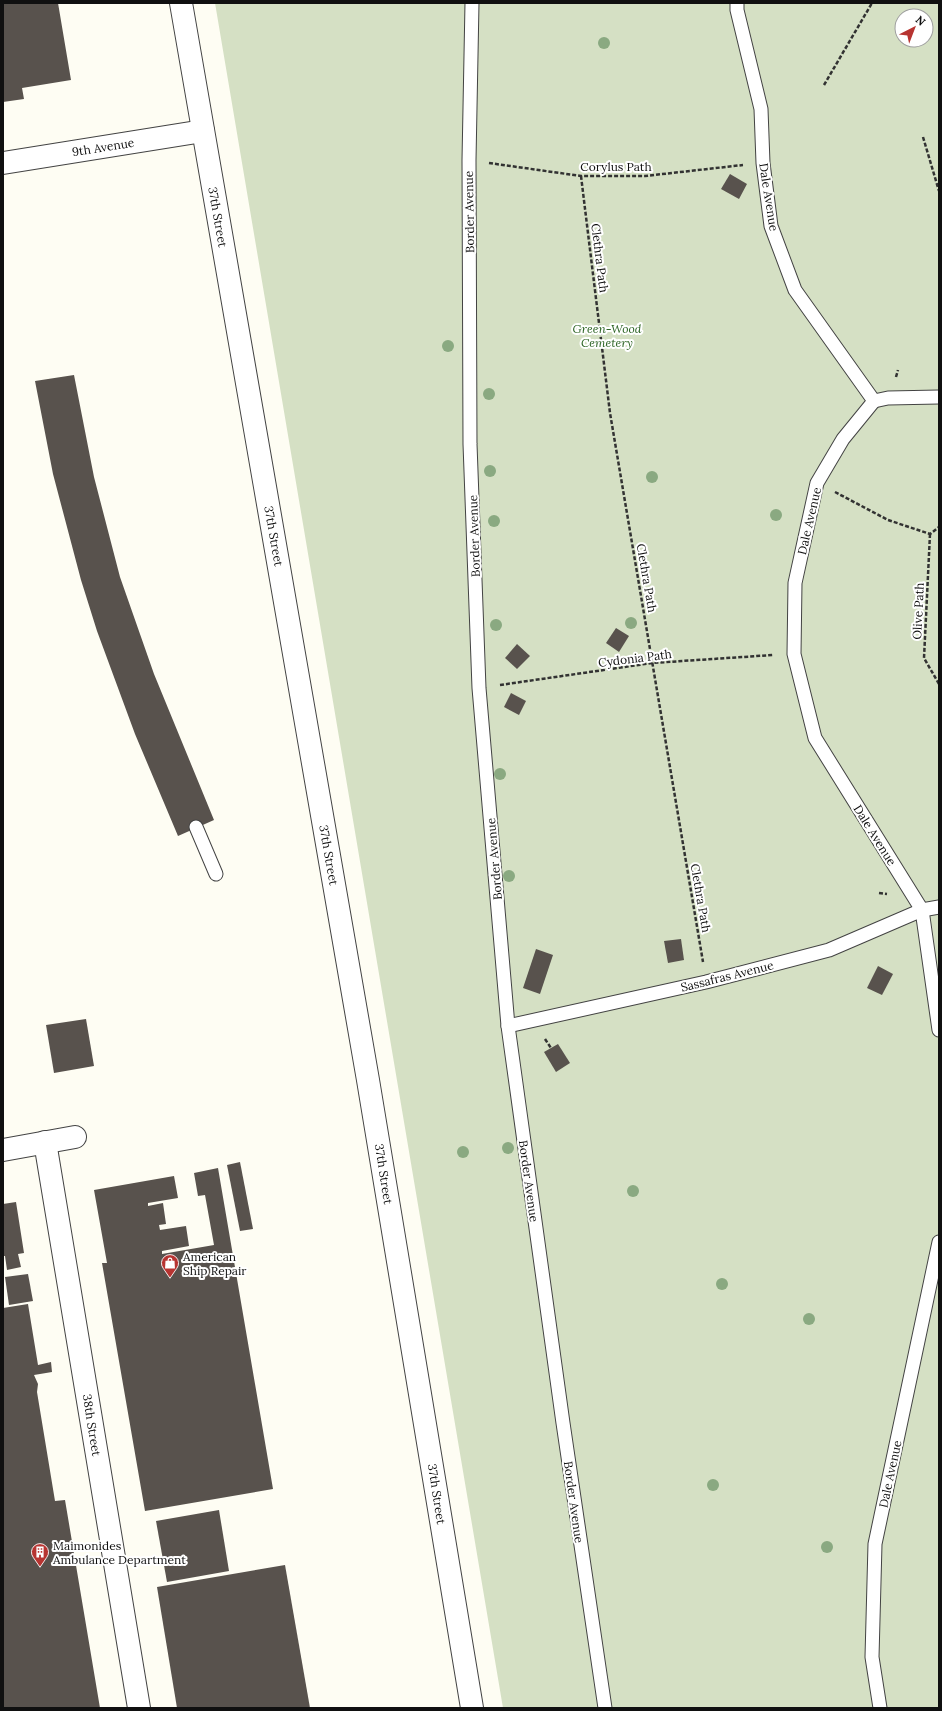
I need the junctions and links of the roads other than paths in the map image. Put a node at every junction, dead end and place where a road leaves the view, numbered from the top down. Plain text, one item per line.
1 (181, 3) edge
2 (472, 3) edge
3 (737, 3) edge
4 (203, 131) junction
5 (3, 162) edge
6 (939, 397) edge
7 (874, 401) junction
8 (196, 828) dead end
9 (216, 874) dead end
10 (939, 907) edge
11 (922, 910) junction
12 (508, 1026) junction
13 (939, 1030) edge
14 (74, 1137) dead end
15 (45, 1142) junction
16 (3, 1150) edge
17 (939, 1242) edge
18 (139, 1708) edge
19 (472, 1708) edge
20 (605, 1708) edge
21 (880, 1708) edge

1 - 4 street, 37th Street
2 - 12 lane, Border Avenue
3 - 7 lane, Dale Avenue
4 - 5 street, 9th Avenue
4 - 19 street, 37th Street
6 - 7 lane
7 - 11 lane, Dale Avenue
8 - 9 lane
10 - 11 lane, Sassafras Avenue
11 - 12 lane, Sassafras Avenue
11 - 13 lane, Dale Avenue
12 - 20 lane, Border Avenue
14 - 15 street
15 - 16 street
15 - 18 street, 38th Street
17 - 21 lane, Dale Avenue

